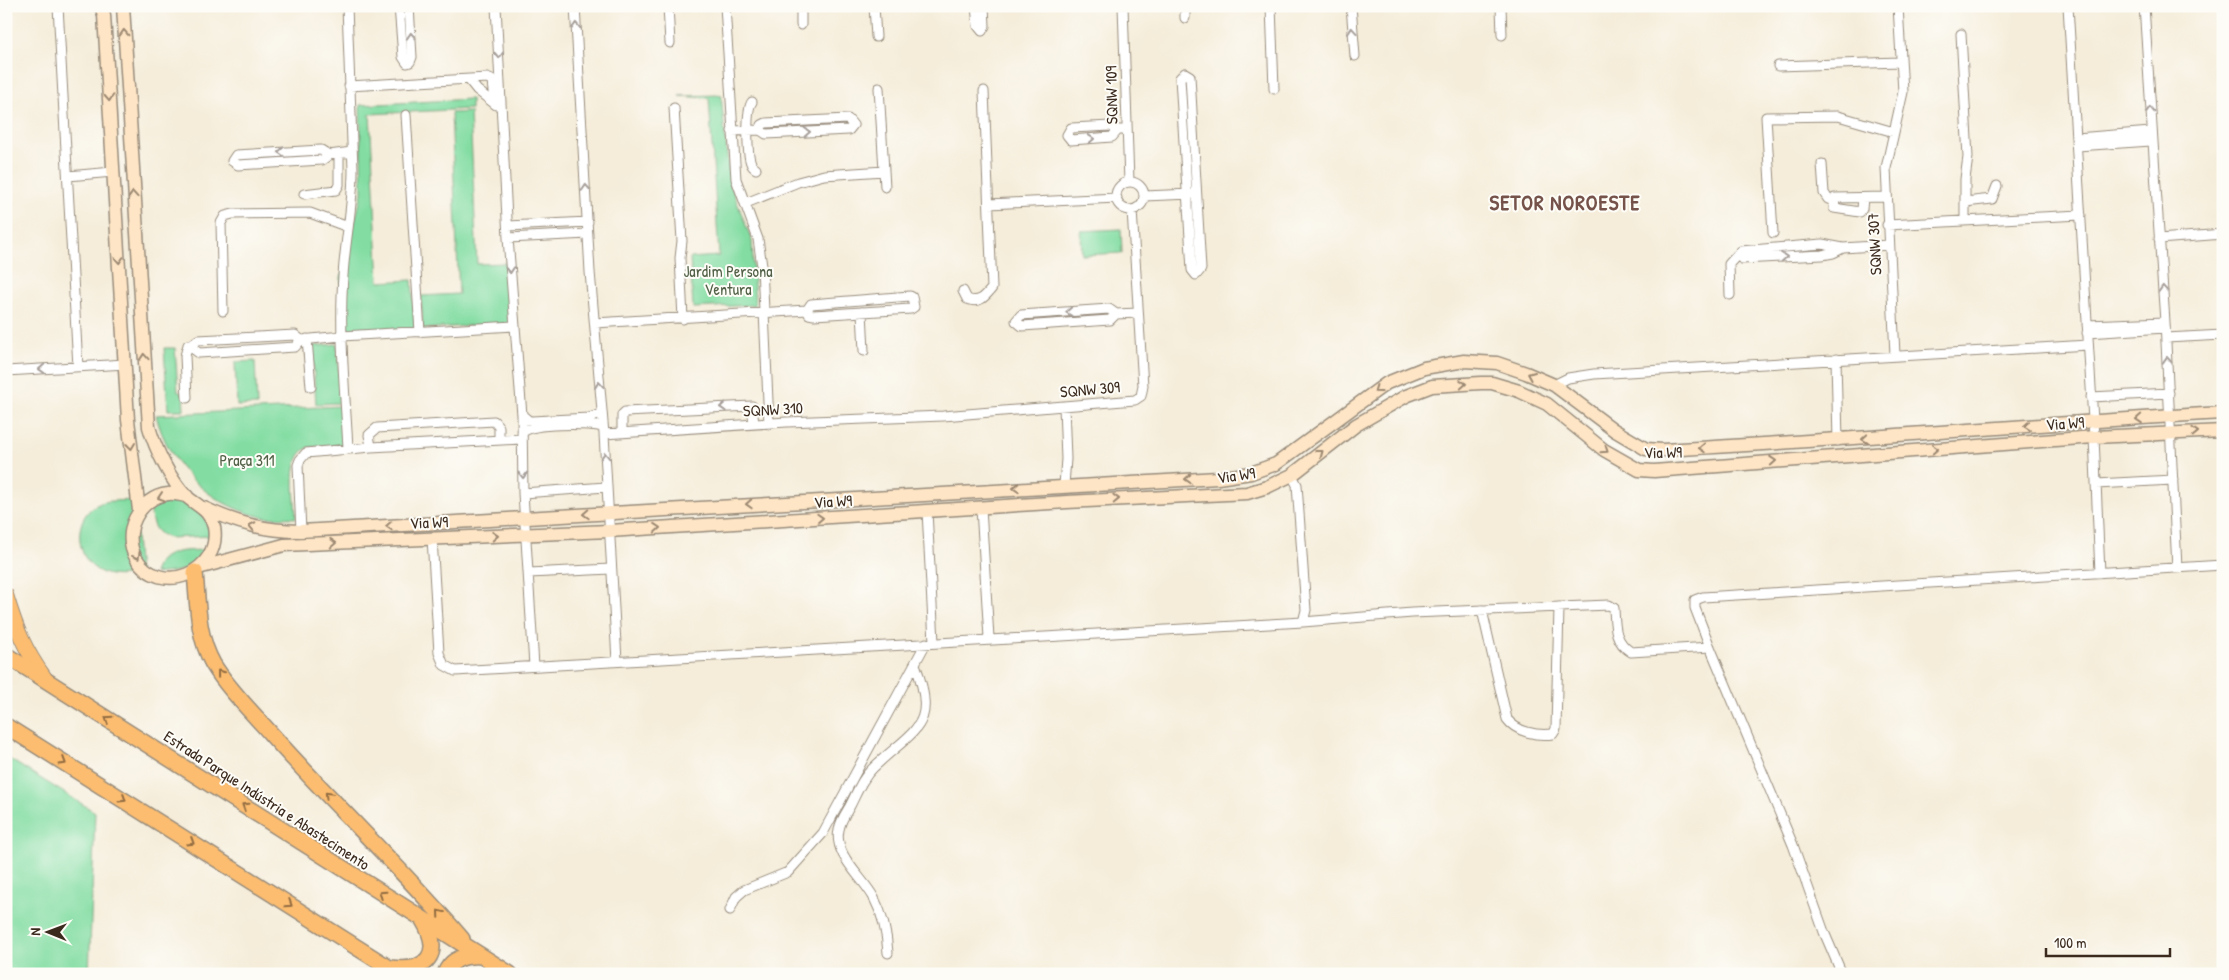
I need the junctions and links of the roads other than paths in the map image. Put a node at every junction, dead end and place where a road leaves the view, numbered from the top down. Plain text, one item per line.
1 (58, 6) edge
2 (101, 6) edge
3 (123, 6) edge
4 (347, 6) edge
5 (399, 6) edge
6 (410, 6) edge
7 (496, 6) edge
8 (574, 6) edge
9 (668, 6) edge
10 (725, 6) edge
11 (801, 6) edge
12 (874, 6) edge
13 (976, 6) edge
14 (984, 6) edge
15 (1123, 6) edge
16 (1184, 6) edge
17 (1270, 6) edge
18 (1350, 6) edge
19 (1501, 6) edge
20 (2068, 6) edge
21 (2144, 6) edge
22 (1898, 9) edge
23 (1185, 18) dead end
24 (801, 25) dead end
25 (1961, 34) dead end
26 (1502, 35) dead end
27 (876, 37) dead end
28 (670, 43) dead end
29 (1355, 56) dead end
30 (1900, 62) junction
31 (1778, 66) dead end
32 (469, 80) junction
33 (348, 86) junction
34 (879, 88) dead end
35 (1274, 89) dead end
36 (984, 91) dead end
37 (752, 102) dead end
38 (498, 105) junction
39 (674, 108) dead end
40 (406, 115) dead end
41 (760, 130) junction
42 (1122, 130) junction
43 (749, 131) junction
44 (732, 132) junction
45 (1894, 132) junction
46 (2151, 137) junction
47 (2077, 142) junction
48 (352, 152) junction
49 (328, 154) junction
50 (339, 154) junction
51 (1822, 164) dead end
52 (756, 170) dead end
53 (884, 171) junction
54 (113, 172) junction
55 (68, 176) junction
56 (1129, 182) junction
57 (1997, 186) dead end
58 (885, 187) dead end
59 (304, 194) dead end
60 (1192, 195) junction
61 (1144, 196) junction
62 (1116, 198) junction
63 (1863, 198) junction
64 (1886, 198) junction
65 (1834, 200) junction
66 (1965, 202) junction
67 (746, 203) junction
68 (988, 204) junction
69 (1132, 210) junction
70 (2081, 215) junction
71 (1965, 220) junction
72 (588, 222) junction
73 (1887, 225) junction
74 (508, 226) junction
75 (348, 227) junction
76 (588, 234) junction
77 (1773, 234) dead end
78 (2223, 234) edge
79 (508, 238) junction
80 (2159, 239) junction
81 (1889, 245) junction
82 (962, 291) dead end
83 (1730, 295) dead end
84 (807, 310) junction
85 (223, 312) dead end
86 (763, 312) junction
87 (862, 312) junction
88 (1138, 313) junction
89 (1116, 314) junction
90 (683, 318) junction
91 (594, 323) junction
92 (514, 326) junction
93 (2087, 329) junction
94 (2165, 329) junction
95 (420, 332) junction
96 (2223, 335) edge
97 (342, 336) junction
98 (304, 340) junction
99 (2088, 344) junction
100 (864, 351) dead end
101 (1895, 355) junction
102 (1836, 359) junction
103 (126, 364) junction
104 (78, 367) junction
105 (6, 371) edge
106 (1554, 385) junction
107 (311, 387) dead end
108 (2169, 393) junction
109 (2091, 397) junction
110 (187, 398) dead end
111 (147, 406) junction
112 (1064, 406) junction
113 (602, 414) junction
114 (2223, 414) edge
115 (522, 415) junction
116 (943, 416) joint
117 (2170, 416) junction
118 (2093, 422) junction
119 (754, 424) junction
120 (769, 424) junction
121 (604, 430) junction
122 (2223, 430) edge
123 (622, 432) junction
124 (2171, 432) junction
125 (522, 436) junction
126 (2094, 437) junction
127 (499, 440) junction
128 (1838, 441) junction
129 (371, 447) junction
130 (348, 448) junction
131 (1292, 475) junction
132 (2173, 480) junction
133 (2096, 484) junction
134 (1064, 485) junction
135 (606, 487) junction
136 (523, 493) junction
137 (187, 496) junction
138 (1067, 502) junction
139 (204, 508) junction
140 (981, 508) junction
141 (139, 510) junction
142 (927, 511) junction
143 (608, 513) junction
144 (525, 518) junction
145 (301, 531) junction
146 (608, 531) junction
147 (526, 534) junction
148 (432, 538) junction
149 (2223, 565) edge
150 (2177, 568) junction
151 (611, 569) junction
152 (198, 570) junction
153 (529, 573) junction
154 (2100, 573) junction
155 (6, 595) edge
156 (1559, 607) junction
157 (1482, 610) junction
158 (1303, 622) junction
159 (990, 638) junction
160 (930, 643) junction
161 (1710, 647) junction
162 (6, 655) edge
163 (617, 661) junction
164 (915, 664) junction
165 (534, 666) junction
166 (45, 678) junction
167 (6, 726) edge
168 (730, 910) dead end
169 (423, 920) junction
170 (476, 953) junction
171 (888, 953) dead end
172 (394, 971) edge
173 (445, 974) edge
174 (510, 974) edge
175 (1842, 974) edge

1 - 55 street
2 -> 54 street
111 -> 3 street
4 - 33 street
5 -> 6 street
7 -> 38 street
72 -> 8 street
9 - 28 street
10 - 44 street
11 - 24 street
12 - 27 street
13 - 14 street
15 - 42 street, SQNW 109
16 - 23 street
17 - 35 street
29 -> 18 street
19 - 26 street
20 - 47 street
46 -> 21 street
22 - 30 street, SQNW 307
25 - 66 street
30 - 31 street
30 - 45 street, SQNW 307
32 - 33 street
32 - 38 street
32 - 38 street
33 - 48 street
34 - 53 street
36 - 68 street
37 - 43 street
38 - 74 street
39 - 90 street
40 - 95 street
41 -> 41 street
41 - 43 street
42 -> 42 street
42 - 56 street, SQNW 109
43 - 44 street
43 - 52 street
44 - 67 street
45 - 64 street, SQNW 307
45 - 77 street
46 - 47 street
46 - 80 street
47 - 70 street
48 - 50 street
48 - 75 street
49 -> 49 street
49 - 50 street
50 - 59 street
51 - 65 street
53 - 58 street
53 - 67 street
54 - 55 street
54 -> 103 street
55 - 104 street
56 - 61 street
56 - 62 street
57 - 66 street
60 - 60 street
60 - 60 street
60 - 61 street
61 - 69 street
62 - 68 street
62 - 69 street
63 - 64 street
63 - 65 street
63 - 65 street
64 - 73 street, SQNW 307
66 - 71 street
67 - 86 street
68 - 82 street
69 - 88 street, SQNW 309
70 - 71 street
70 - 93 street
71 - 73 street
72 - 74 street
72 - 76 street
73 - 81 street, SQNW 307
74 - 79 street
75 - 85 street
75 - 97 street
76 - 79 street
76 - 91 street
78 - 80 street
79 -> 92 street
94 -> 80 street
81 - 83 street
81 - 101 street, SQNW 307
84 - 86 street
84 - 87 street
84 - 87 street
86 - 90 street
86 - 120 street
87 - 100 street
88 - 89 street
88 - 112 street, SQNW 309
89 -> 89 street
90 - 91 street
113 -> 91 street
92 - 95 street
92 - 115 street
93 - 94 street
93 - 99 street
94 - 96 street
108 -> 94 street
95 - 97 street
97 - 98 street
97 - 130 street
98 - 107 street
98 - 110 street
99 - 101 street
99 - 109 street
101 - 102 street
102 - 106 street
102 - 128 street
103 - 104 street
103 - 111 street
103 -> 141 street
104 -> 105 street
128 -> 106 street, Via W9
106 -> 134 street, Via W9
108 - 109 street
108 - 117 street
109 - 118 street
111 - 137 street
112 - 116 street, SQNW 309
112 - 134 street
113 - 115 street
113 - 121 street
114 - 117 street, Via W9
115 - 125 street
116 - 120 street, SQNW 310
117 -> 118 street, Via W9
117 - 124 street
118 - 126 street
118 -> 128 street, Via W9
119 - 120 street, SQNW 310
119 - 123 street, SQNW 310
119 -> 123 street
121 - 123 street, SQNW 310
121 - 125 street, SQNW 310
135 -> 121 street
124 -> 122 street, Via W9
124 - 126 street, Via W9
124 - 132 street
125 - 127 street, SQNW 310
125 -> 136 street
131 -> 126 street, Via W9
126 - 133 street
127 - 129 street, SQNW 310
127 - 129 street
129 - 130 street, SQNW 310
130 - 145 street, SQNW 310
138 -> 131 street, Via W9
131 - 158 street
132 - 133 street
132 - 150 street
133 - 154 street
134 - 138 street
134 -> 143 street, Via W9
135 - 136 street
135 - 143 street
136 - 144 street
137 - 139 street
137 -> 141 street
138 - 140 street, Via W9
145 -> 139 street, Via W9
139 - 152 street
140 - 142 street, Via W9
140 - 159 street
141 -> 152 street
146 -> 142 street, Via W9
142 - 160 street
143 -> 144 street, Via W9
143 - 146 street
144 -> 145 street, Via W9
144 - 147 street
146 - 147 street, Via W9
146 - 151 street
148 -> 147 street, Via W9
147 - 153 street
152 -> 148 street, Via W9
148 - 165 street
149 - 150 street
150 - 154 street
151 - 153 street
151 - 163 street
170 -> 152 highway
153 - 165 street
154 - 161 street
155 - 166 main road
156 - 157 street
156 - 157 street
156 - 161 street
157 - 158 street
158 - 159 street
159 - 160 street
160 - 163 street
160 - 164 street
161 - 175 street
162 - 166 highway, Estrada Parque Indústria e Abastecimento
163 - 165 street
164 - 168 street
164 - 171 street
169 -> 166 highway, Estrada Parque Indústria e Abastecimento
167 -> 172 highway
169 - 170 highway, Estrada Parque Indústria e Abastecimento
169 - 172 highway
170 - 173 highway
170 - 174 highway, Estrada Parque Indústria e Abastecimento

